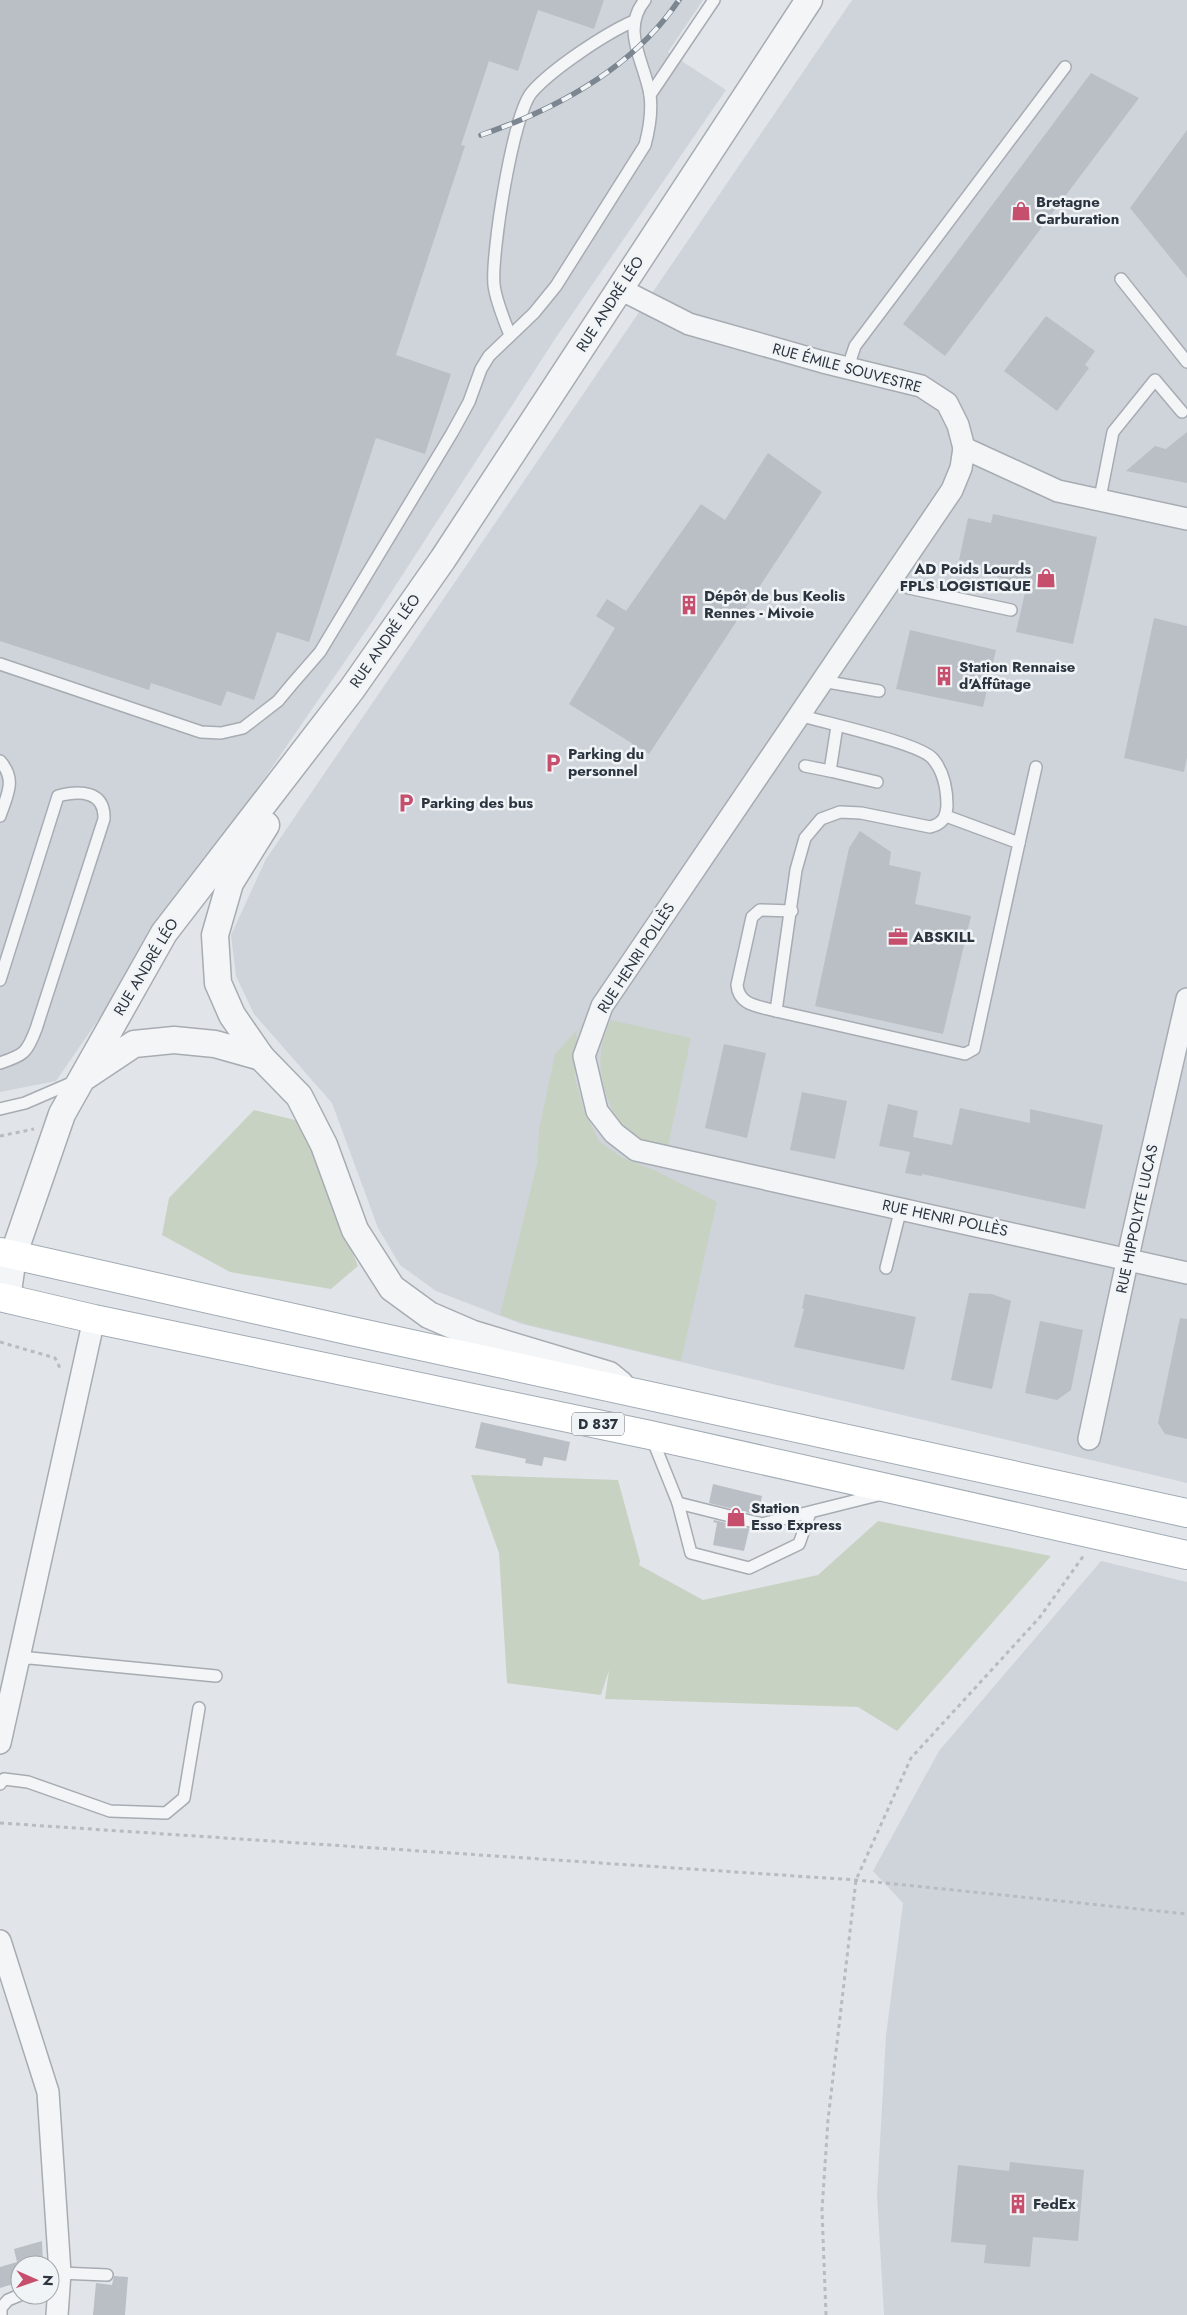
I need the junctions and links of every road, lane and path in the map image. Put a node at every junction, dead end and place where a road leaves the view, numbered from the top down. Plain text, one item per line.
1 (645, 0) edge
2 (714, 0) edge
3 (809, 0) edge
4 (634, 21) junction
5 (1065, 67) dead end
6 (650, 96) junction
7 (1121, 279) dead end
8 (620, 289) junction
9 (510, 336) junction
10 (1187, 362) edge
11 (848, 367) junction
12 (1182, 412) dead end
13 (964, 448) junction
14 (1100, 498) junction
15 (1187, 519) edge
16 (892, 577) junction
17 (1011, 610) dead end
18 (0, 664) edge
19 (822, 681) junction
20 (879, 692) dead end
21 (799, 715) junction
22 (837, 726) junction
23 (0, 761) edge
24 (805, 766) dead end
25 (1036, 767) dead end
26 (830, 772) junction
27 (282, 781) junction
28 (877, 782) dead end
29 (0, 816) edge
30 (946, 816) junction
31 (1020, 843) junction
32 (792, 911) junction
33 (0, 980) edge
34 (1187, 999) edge
35 (776, 1011) junction
36 (261, 1057) junction
37 (0, 1063) edge
38 (80, 1079) junction
39 (0, 1109) edge
40 (59, 1123) junction
41 (0, 1136) edge
42 (901, 1208) junction
43 (7, 1254) edge
44 (1128, 1260) junction
45 (886, 1268) dead end
46 (1187, 1273) edge
47 (3, 1298) edge
48 (94, 1319) junction
49 (630, 1392) junction
50 (650, 1435) junction
51 (1089, 1439) dead end
52 (901, 1489) junction
53 (678, 1502) junction
54 (810, 1513) junction
55 (1187, 1513) edge
56 (1097, 1536) junction
57 (1187, 1555) edge
58 (18, 1660) junction
59 (216, 1676) dead end
60 (199, 1708) dead end
61 (0, 1743) edge
62 (0, 1784) edge
63 (0, 1818) edge
64 (2, 1823) edge
65 (856, 1880) junction
66 (1187, 1914) edge
67 (0, 1941) edge
68 (55, 2255) edge
69 (107, 2275) dead end
70 (60, 2283) edge
71 (10, 2299) edge
72 (0, 2315) edge
73 (826, 2315) edge

1 - 4 lane
2 - 6 lane
3 - 8 street, RUE ANDRÉ LÉO
4 - 6 lane
4 - 9 lane
5 - 11 lane
6 - 9 lane
7 - 10 lane
8 - 11 street, RUE ÉMILE SOUVESTRE
8 - 27 street, RUE ANDRÉ LÉO
9 - 18 lane
11 - 13 street, RUE ÉMILE SOUVESTRE
12 - 14 lane
13 - 14 street
13 - 16 street, RUE HENRI POLLÈS
14 - 15 street
16 - 17 lane
16 - 19 street, RUE HENRI POLLÈS
19 - 20 lane
19 - 21 street, RUE HENRI POLLÈS
21 - 22 lane
21 - 42 street, RUE HENRI POLLÈS
22 - 26 lane
22 - 30 lane
23 - 29 lane
24 - 26 lane
25 - 31 lane
26 - 28 lane
27 - 36 street
27 - 38 street, RUE ANDRÉ LÉO
30 - 31 lane
30 - 32 lane
31 - 35 lane
32 - 35 lane
32 - 35 lane
33 - 37 lane
34 - 44 street, RUE HIPPOLYTE LUCAS
36 - 38 street
36 - 49 street
38 - 39 lane
38 - 40 street, RUE ANDRÉ LÉO
40 - 41 path
40 - 43 street, RUE ANDRÉ LÉO
42 - 44 street, RUE HENRI POLLÈS
42 - 45 lane
43 - 47 street, RUE ANDRÉ LÉO
43 - 49 main road, D 837
44 - 46 street, RUE HENRI POLLÈS
44 - 51 street, RUE HIPPOLYTE LUCAS
47 - 48 main road, D 837
48 - 50 main road, D 837
48 - 58 street
49 - 55 main road, D 837
50 - 52 main road, D 837
50 - 53 lane
52 - 54 lane
52 - 56 main road, D 837
53 - 54 lane
53 - 54 lane
56 - 57 main road, D 837
56 - 65 path
58 - 59 lane
58 - 61 street
60 - 62 lane
63 - 64 path
64 - 65 path
65 - 66 path
65 - 73 path
67 - 68 street
69 - 70 lane
71 - 72 lane

